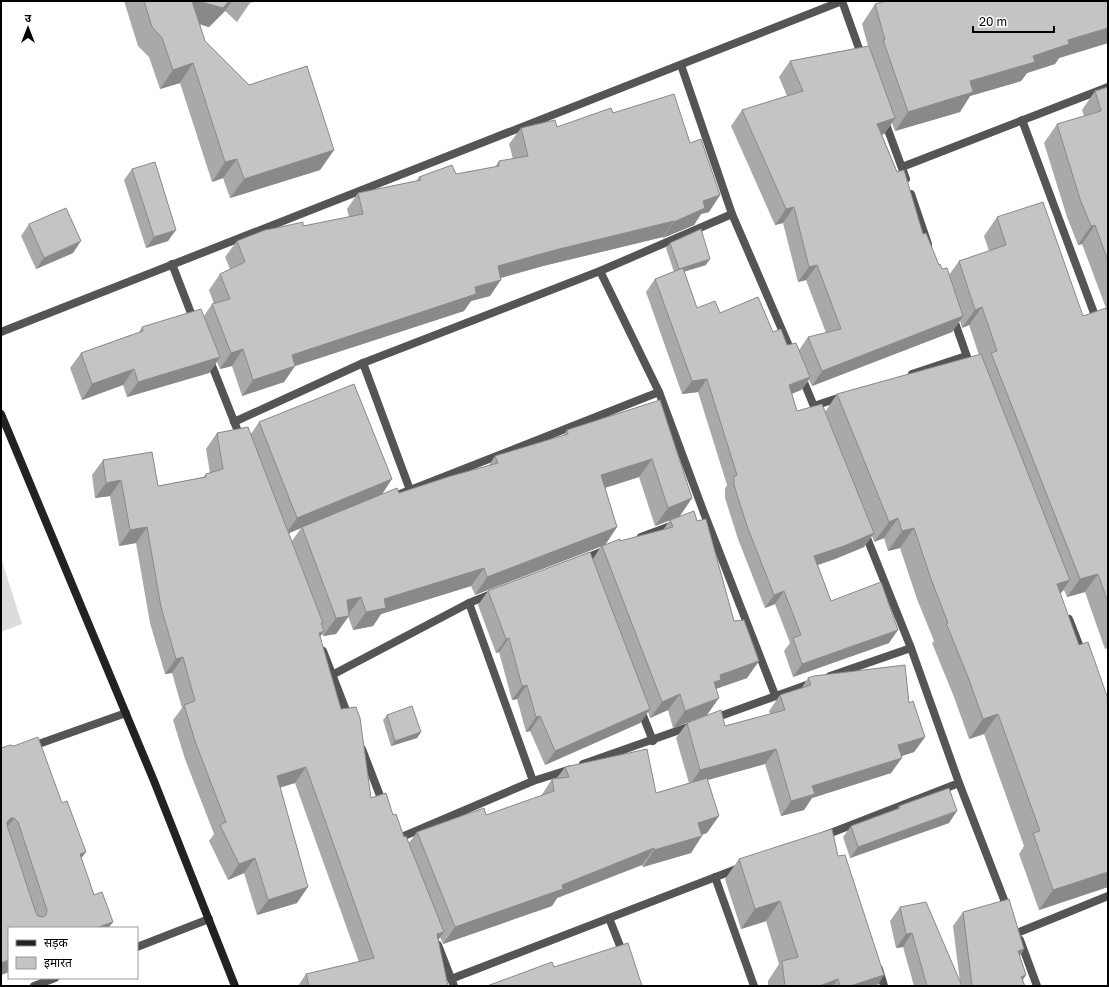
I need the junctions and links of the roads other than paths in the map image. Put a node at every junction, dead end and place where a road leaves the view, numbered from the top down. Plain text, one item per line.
1 (842, 1) edge
2 (681, 65) junction
3 (865, 66) edge
4 (1108, 87) edge
5 (881, 110) edge
6 (1022, 120) junction
7 (902, 167) junction
8 (732, 214) junction
9 (930, 250) edge
10 (172, 264) junction
11 (600, 271) junction
12 (951, 311) edge
13 (1100, 328) edge
14 (197, 329) edge
15 (1, 332) edge
16 (206, 350) edge
17 (966, 356) junction
18 (363, 364) junction
19 (901, 377) edge
20 (975, 378) edge
21 (659, 392) junction
22 (850, 394) edge
23 (814, 406) junction
24 (1, 414) edge
25 (820, 421) edge
26 (234, 422) junction
27 (245, 450) edge
28 (410, 490) junction
29 (396, 496) edge
30 (682, 521) edge
31 (861, 523) edge
32 (633, 540) edge
33 (612, 548) edge
34 (582, 563) edge
35 (505, 589) edge
36 (469, 603) junction
37 (1065, 608) edge
38 (321, 646) edge
39 (911, 648) junction
40 (1085, 660) edge
41 (332, 675) junction
42 (775, 695) junction
43 (636, 697) edge
44 (126, 713) junction
45 (353, 727) edge
46 (653, 741) junction
47 (359, 742) edge
48 (23, 749) edge
49 (533, 781) junction
50 (959, 783) junction
51 (388, 816) edge
52 (816, 838) edge
53 (397, 839) edge
54 (744, 866) edge
55 (716, 877) junction
56 (1108, 896) edge
57 (609, 918) junction
58 (209, 919) junction
59 (1015, 926) junction
60 (434, 934) edge
61 (138, 947) edge
62 (877, 964) edge
63 (628, 966) edge
64 (46, 980) edge
65 (452, 982) edge
66 (34, 986) edge
67 (235, 986) edge
68 (754, 986) edge
69 (884, 986) edge
70 (1037, 986) edge

1 - 2 street
1 - 3 street
2 - 8 street
2 - 10 street
4 - 6 street
5 - 7 street
6 - 7 street
6 - 13 street
7 - 9 street
8 - 11 street
8 - 23 street
10 - 14 street
10 - 15 street
11 - 18 street
11 - 21 street
12 - 17 street
16 - 26 street
17 - 19 street
17 - 20 street
18 - 26 street
18 - 28 street
21 - 28 street
21 - 42 street
22 - 23 street
23 - 25 street
24 - 44 street
26 - 27 street
28 - 29 street
30 - 32 street
31 - 39 street
33 - 34 street
35 - 36 street
36 - 41 street
36 - 49 street
37 - 40 street
38 - 41 street
39 - 42 street
39 - 50 street
41 - 45 street
42 - 46 street
43 - 46 street
44 - 48 street
44 - 58 street
46 - 49 street
47 - 51 street
49 - 53 street
50 - 52 street
50 - 59 street
54 - 55 street
55 - 57 street
55 - 68 street
56 - 59 street
57 - 63 street
57 - 65 street
58 - 61 street
58 - 67 street
59 - 70 street
60 - 65 street
62 - 69 street
64 - 66 street

